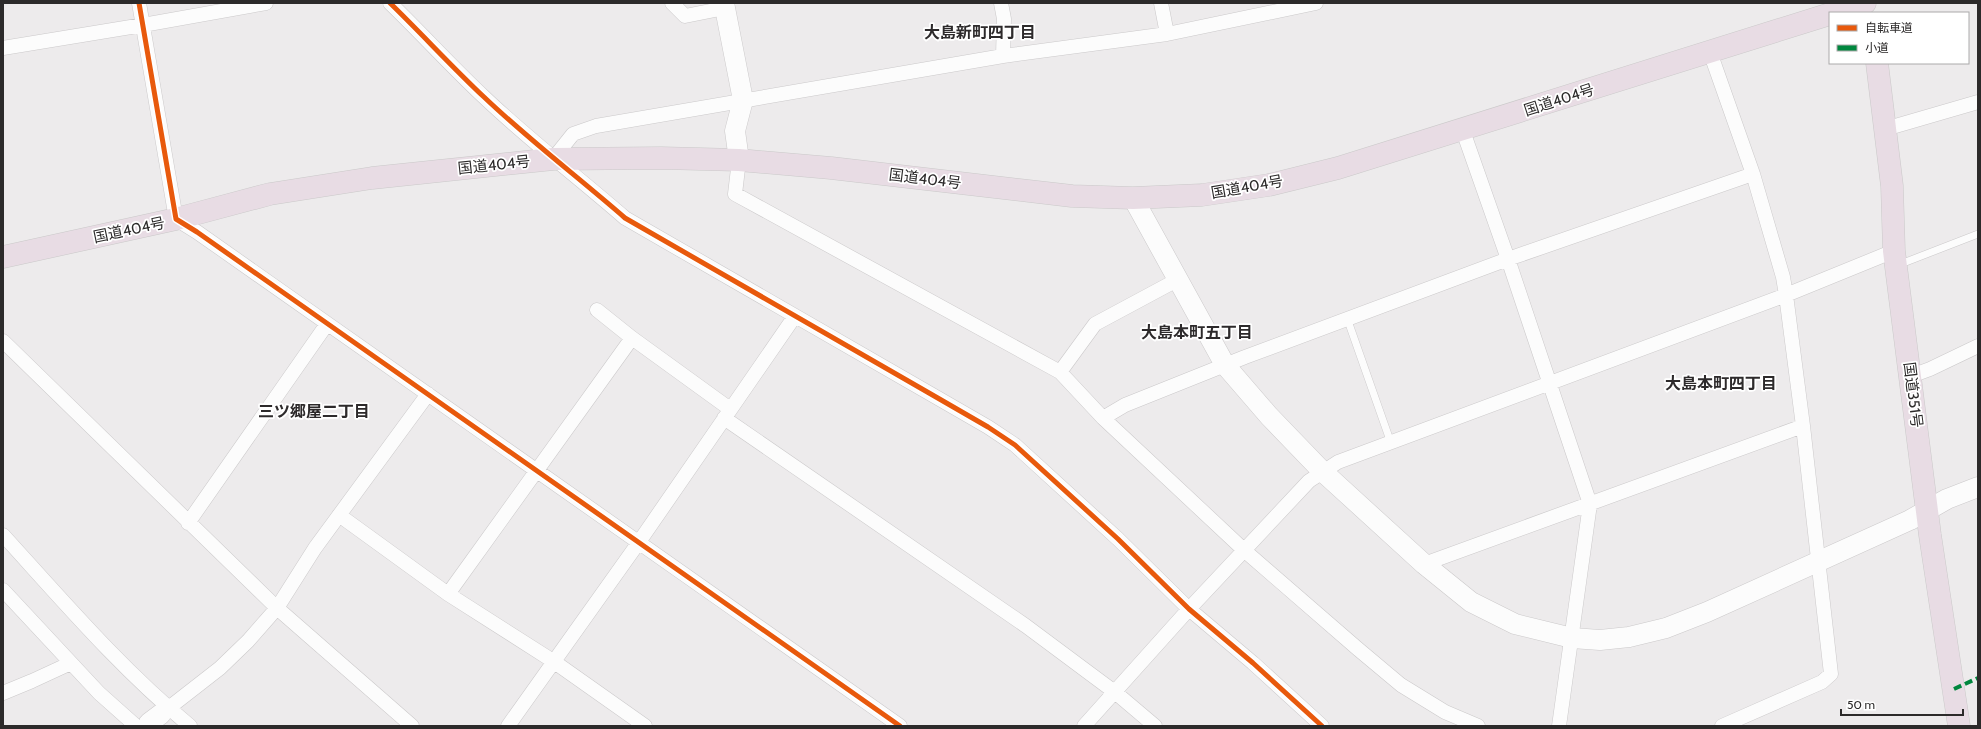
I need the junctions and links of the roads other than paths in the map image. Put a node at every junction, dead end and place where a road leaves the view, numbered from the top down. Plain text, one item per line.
1 (139, 3) edge
2 (266, 3) edge
3 (390, 3) edge
4 (672, 3) edge
5 (1001, 3) edge
6 (1161, 3) edge
7 (1316, 3) edge
8 (1864, 3) edge
9 (724, 5) edge
10 (1836, 12) edge
11 (1829, 14) edge
12 (143, 25) junction
13 (1167, 34) junction
14 (3, 48) edge
15 (1710, 52) junction
16 (1003, 56) junction
17 (1877, 64) edge
18 (743, 100) junction
19 (1978, 102) edge
20 (1885, 129) junction
21 (1463, 130) junction
22 (553, 159) junction
23 (739, 160) junction
24 (1753, 174) junction
25 (1133, 198) junction
26 (176, 219) junction
27 (1978, 234) edge
28 (3, 257) edge
29 (1896, 258) junction
30 (1508, 259) junction
31 (1177, 280) junction
32 (1786, 295) junction
33 (597, 310) dead end
34 (795, 316) junction
35 (1347, 318) junction
36 (327, 324) junction
37 (632, 338) junction
38 (3, 342) edge
39 (1978, 346) edge
40 (1225, 365) junction
41 (1060, 372) junction
42 (1911, 376) junction
43 (1550, 382) junction
44 (428, 394) junction
45 (727, 414) junction
46 (1103, 418) junction
47 (1803, 426) junction
48 (1391, 442) junction
49 (537, 471) junction
50 (1322, 471) junction
51 (1978, 487) edge
52 (1590, 504) junction
53 (1928, 509) junction
54 (340, 516) junction
55 (188, 523) junction
56 (3, 535) edge
57 (639, 542) junction
58 (1245, 551) junction
59 (1817, 562) junction
60 (1424, 564) junction
61 (3, 590) edge
62 (448, 594) junction
63 (277, 608) junction
64 (1189, 609) junction
65 (1572, 638) junction
66 (553, 661) junction
67 (71, 663) junction
68 (3, 693) edge
69 (1116, 693) junction
70 (152, 720) edge
71 (190, 726) edge
72 (412, 726) edge
73 (508, 726) edge
74 (646, 726) edge
75 (900, 726) edge
76 (1084, 726) edge
77 (1155, 726) edge
78 (1322, 726) edge
79 (1478, 726) edge
80 (1559, 726) edge
81 (1722, 726) edge
82 (1959, 726) edge

1 - 12 street
2 - 12 street
3 - 22 street
4 - 9 street
5 - 16 street
6 - 13 street
7 - 13 street
8 - 10 highway
9 - 18 street
11 - 15 highway, 国道404号
12 - 14 street
12 - 26 street
13 - 16 street
15 - 21 highway, 国道404号
15 - 24 street
16 - 18 street
17 - 20 highway, 国道351号
18 - 22 street
18 - 23 street
19 - 20 street
20 - 29 highway, 国道351号
21 - 25 highway, 国道404号
21 - 30 street
22 - 23 highway, 国道404号
22 - 26 highway, 国道404号
22 - 34 street
23 - 25 highway, 国道404号
23 - 41 street
24 - 30 street
24 - 32 street
25 - 31 street
26 - 28 highway, 国道404号
26 - 36 street
27 - 29 lane
29 - 32 street
29 - 42 highway, 国道351号
30 - 35 street
30 - 43 street
31 - 40 street
31 - 41 street
32 - 43 street
32 - 47 street
33 - 37 street
34 - 45 street
34 - 64 street
35 - 40 street
35 - 48 lane
36 - 44 street
36 - 55 street
37 - 45 street
37 - 49 street
38 - 55 street
39 - 42 street
40 - 46 street
40 - 50 street
41 - 46 street
42 - 53 highway, 国道351号
43 - 48 street
43 - 52 street
44 - 49 street
44 - 54 street
45 - 57 street
45 - 69 street
46 - 58 street
47 - 52 street
47 - 59 street
48 - 50 street
49 - 57 street
49 - 62 street
50 - 58 street
50 - 60 street
51 - 53 street
52 - 60 street
52 - 65 street
53 - 59 street
53 - 82 highway, 国道351号
54 - 62 street
54 - 63 street
55 - 63 street
56 - 70 street
57 - 66 street
57 - 75 street
58 - 64 street
58 - 79 street
59 - 65 street
59 - 81 street
60 - 65 street
61 - 67 street
62 - 66 street
63 - 70 street
63 - 72 street
64 - 69 street
64 - 78 street
65 - 80 street
66 - 73 street
66 - 74 street
67 - 68 street
67 - 70 street
69 - 76 street
69 - 77 street
70 - 71 street

